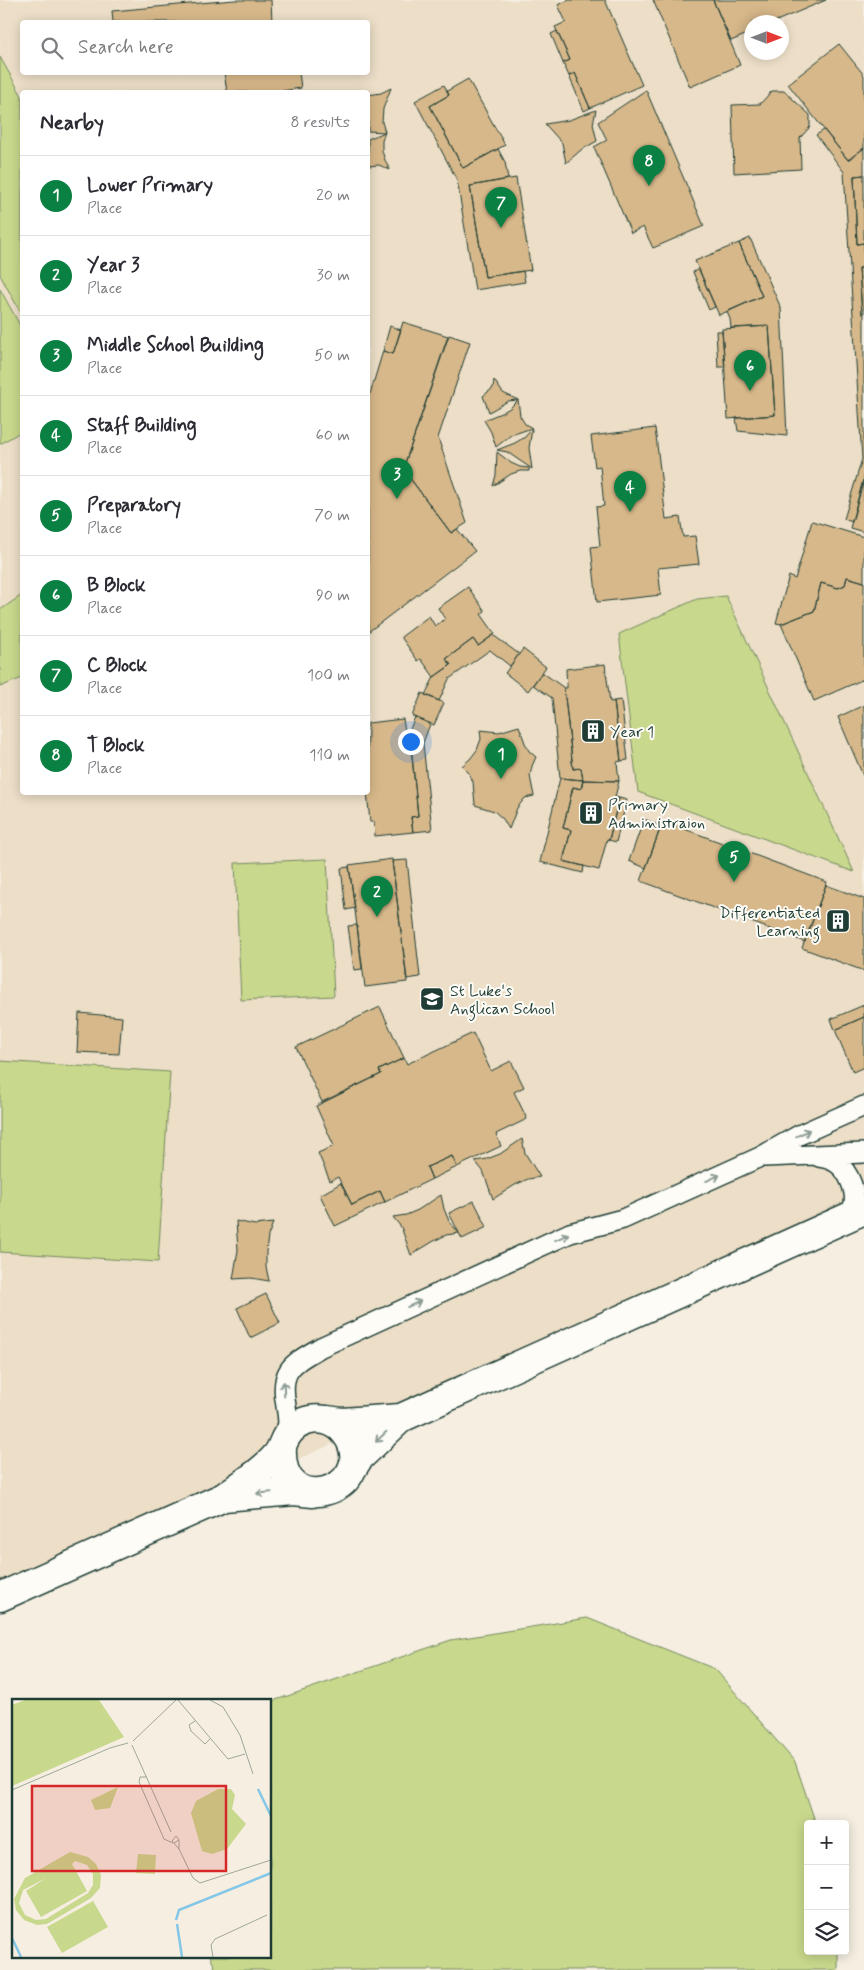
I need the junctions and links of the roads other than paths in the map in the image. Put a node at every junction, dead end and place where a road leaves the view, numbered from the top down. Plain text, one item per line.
1 (864, 1106) edge
2 (864, 1153) edge
3 (811, 1155) junction
4 (760, 1157) junction
5 (853, 1215) edge
6 (401, 1418) junction
7 (327, 1420) junction
8 (284, 1442) junction
9 (351, 1471) junction
10 (313, 1493) junction
11 (224, 1497) junction
12 (0, 1598) edge

4 -> 1 lane
2 - 3 lane
3 - 4 lane
3 - 5 lane
8 -> 4 lane
5 - 6 street
6 - 7 street
6 -> 9 street
7 - 8 street
7 - 9 street
8 - 10 street
8 - 11 street
9 - 10 street
10 -> 11 street
11 - 12 street

